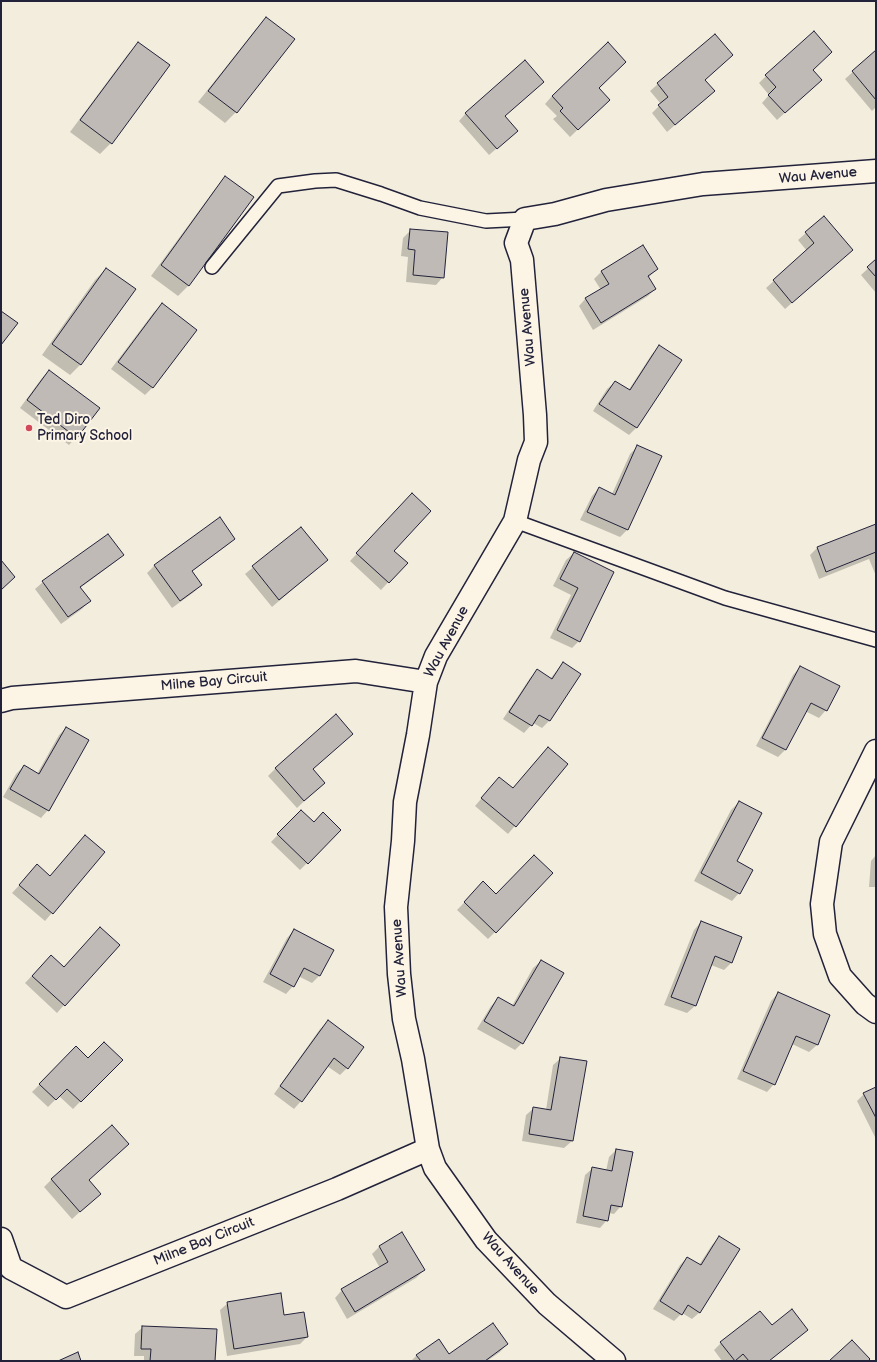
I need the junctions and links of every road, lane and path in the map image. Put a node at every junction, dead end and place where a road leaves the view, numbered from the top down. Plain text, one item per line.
1 (876, 171) edge
2 (525, 219) junction
3 (212, 267) dead end
4 (515, 521) junction
5 (876, 640) edge
6 (426, 682) junction
7 (1, 701) edge
8 (876, 751) edge
9 (876, 1012) edge
10 (428, 1149) junction
11 (1, 1239) edge
12 (614, 1361) edge

1 - 2 street, Wau Avenue
2 - 3 lane
2 - 4 street, Wau Avenue
4 - 5 lane
4 - 6 street, Wau Avenue
6 - 7 street, Milne Bay Circuit
6 - 10 street, Wau Avenue
8 - 9 street
10 - 11 street, Milne Bay Circuit
10 - 12 street, Wau Avenue

